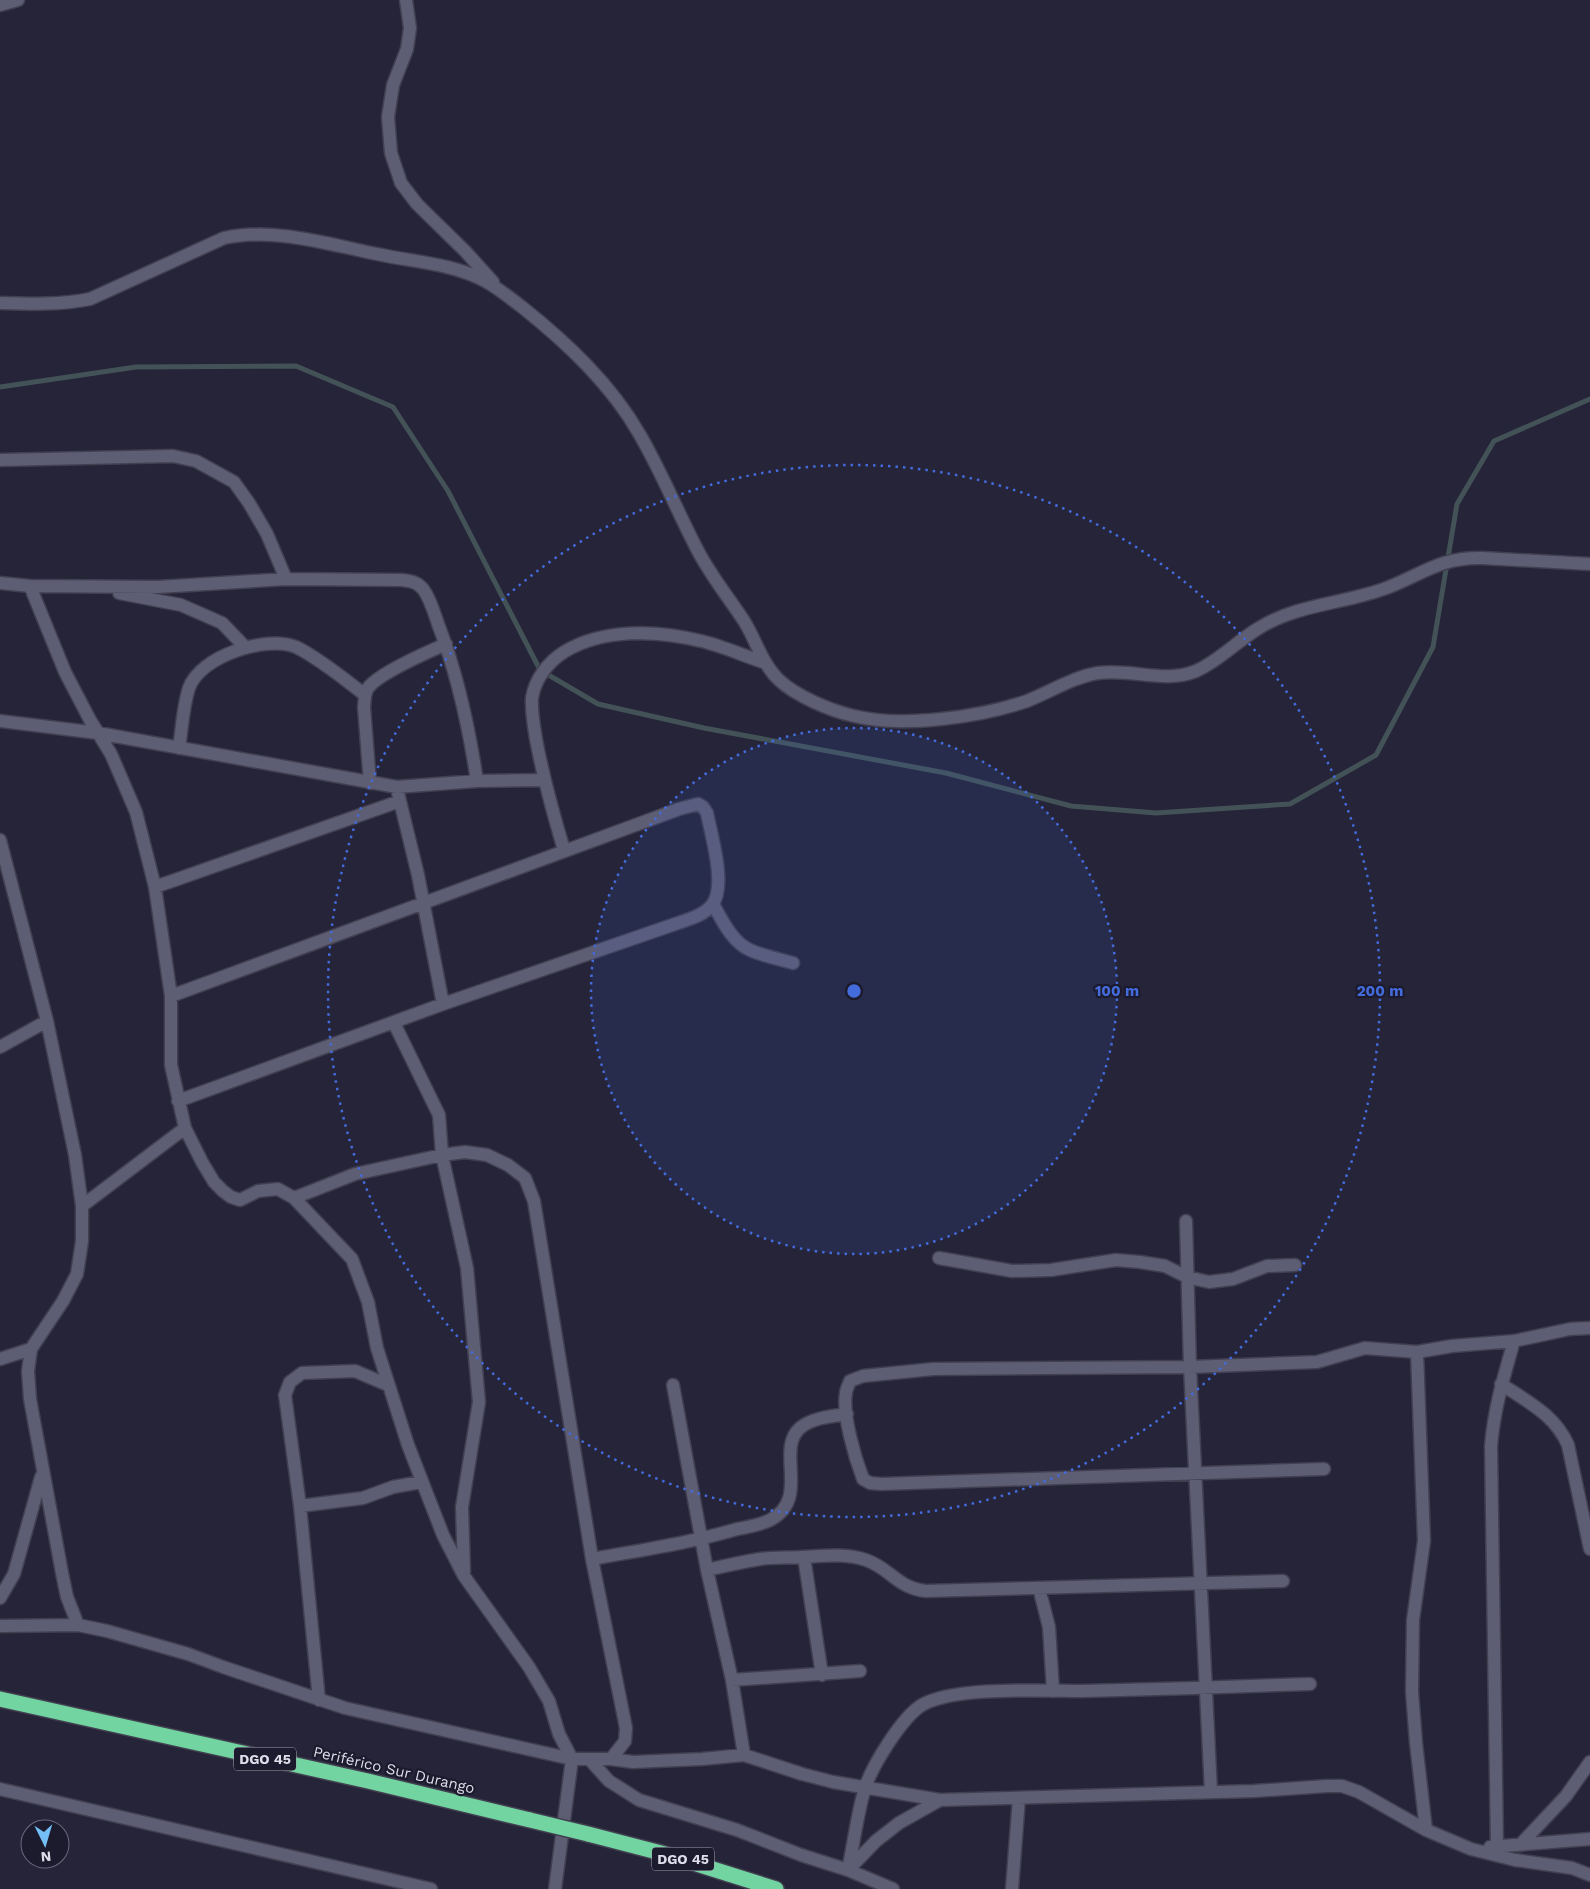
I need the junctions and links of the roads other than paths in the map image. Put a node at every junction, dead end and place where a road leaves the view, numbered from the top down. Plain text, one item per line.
1 (18, 0) edge
2 (406, 0) edge
3 (0, 5) edge
4 (500, 290) junction
5 (0, 304) edge
6 (0, 460) edge
7 (1590, 564) edge
8 (286, 578) junction
9 (0, 583) edge
10 (30, 586) junction
11 (87, 587) junction
12 (446, 644) junction
13 (246, 648) junction
14 (766, 663) junction
15 (365, 695) junction
16 (0, 721) edge
17 (98, 734) junction
18 (178, 748) junction
19 (544, 780) junction
20 (477, 781) junction
21 (370, 783) junction
22 (397, 788) junction
23 (400, 802) junction
24 (0, 840) edge
25 (564, 850) junction
26 (2, 857) edge
27 (155, 887) junction
28 (423, 904) junction
29 (713, 904) junction
30 (793, 963) dead end
31 (171, 996) junction
32 (443, 1004) junction
33 (47, 1022) junction
34 (394, 1023) junction
35 (0, 1046) edge
36 (178, 1101) junction
37 (185, 1128) junction
38 (442, 1155) junction
39 (294, 1198) junction
40 (82, 1206) junction
41 (1186, 1221) dead end
42 (939, 1258) dead end
43 (1295, 1265) dead end
44 (1187, 1277) junction
45 (1590, 1328) edge
46 (1514, 1341) junction
47 (30, 1349) junction
48 (1416, 1352) junction
49 (0, 1359) edge
50 (1190, 1367) junction
51 (673, 1384) dead end
52 (1501, 1384) junction
53 (388, 1385) junction
54 (847, 1414) junction
55 (1324, 1469) dead end
56 (42, 1472) junction
57 (1195, 1473) junction
58 (421, 1482) junction
59 (300, 1506) junction
60 (702, 1539) junction
61 (1590, 1549) edge
62 (804, 1557) junction
63 (592, 1559) junction
64 (707, 1570) junction
65 (464, 1576) junction
66 (1282, 1581) dead end
67 (1200, 1584) junction
68 (1039, 1588) junction
69 (0, 1598) edge
70 (78, 1625) junction
71 (0, 1626) edge
72 (860, 1671) dead end
73 (822, 1675) junction
74 (732, 1680) junction
75 (1310, 1684) dead end
76 (1206, 1688) junction
77 (1053, 1691) junction
78 (0, 1700) edge
79 (319, 1700) junction
80 (744, 1755) junction
81 (572, 1759) junction
82 (611, 1759) junction
83 (590, 1760) junction
84 (1590, 1762) edge
85 (865, 1787) junction
86 (0, 1789) edge
87 (1211, 1792) junction
88 (1019, 1798) junction
89 (940, 1800) junction
90 (1426, 1830) junction
91 (1590, 1839) edge
92 (1520, 1845) junction
93 (1497, 1846) junction
94 (1471, 1849) junction
95 (848, 1870) junction
96 (1590, 1874) edge
97 (384, 1883) edge
98 (431, 1889) edge
99 (555, 1889) edge
100 (776, 1889) edge
101 (893, 1889) edge
102 (1012, 1889) edge

1 - 3 street
2 - 4 street
4 - 5 street
4 - 14 street
6 - 8 street
7 - 14 street
8 - 11 street
8 - 12 street
9 - 10 street
10 - 11 street
10 - 17 street
11 - 13 street
12 - 15 street
12 - 20 street
13 - 15 street
13 - 18 street
14 - 19 street
15 - 21 street
16 - 17 street
17 - 18 street
17 - 27 street
18 - 21 street
19 - 20 street
19 - 25 street
20 - 22 street
21 - 22 street
22 - 23 street
23 - 27 street
23 - 28 street
24 - 26 street
25 - 28 street
25 - 29 street
26 - 33 street
27 - 31 street
28 - 31 street
28 - 32 street
29 - 30 street
29 - 32 street
31 - 36 street
32 - 34 street
33 - 35 street
33 - 40 street
34 - 36 street
34 - 38 street
36 - 37 street
37 - 39 street
37 - 40 street
38 - 39 street
38 - 63 street
38 - 65 street
39 - 53 street
40 - 47 street
41 - 44 street
42 - 44 street
43 - 44 street
44 - 50 street
45 - 46 street
46 - 48 street
46 - 52 street
47 - 49 street
47 - 56 street
48 - 50 street
48 - 90 street
50 - 54 street
50 - 57 street
51 - 60 street
52 - 61 street
52 - 93 street
53 - 58 street
53 - 59 street
54 - 57 street
54 - 60 street
55 - 57 street
56 - 69 street
56 - 70 street
57 - 67 street
58 - 59 street
58 - 65 street
59 - 79 street
60 - 63 street
60 - 64 street
62 - 64 street
62 - 68 street
62 - 73 street
63 - 82 street
64 - 74 street
65 - 81 street
66 - 67 street
67 - 68 street
67 - 76 street
68 - 77 street
70 - 71 street
70 - 79 street
72 - 73 street
73 - 74 street
74 - 80 street
75 - 76 street
76 - 77 street
76 - 87 street
77 - 85 street
78 - 100 highway, Periférico Sur Durango / DGO 45, bridge
79 - 81 street
80 - 82 street
80 - 85 street
81 - 83 street
81 - 99 street
82 - 83 street
83 - 95 street
84 - 92 street
85 - 89 street
85 - 95 street
86 - 97 street
87 - 88 street
87 - 90 street
88 - 89 street
88 - 102 street
89 - 95 street
90 - 94 street
91 - 92 street
92 - 93 street
93 - 94 street
94 - 96 street
95 - 101 street
97 - 98 street

